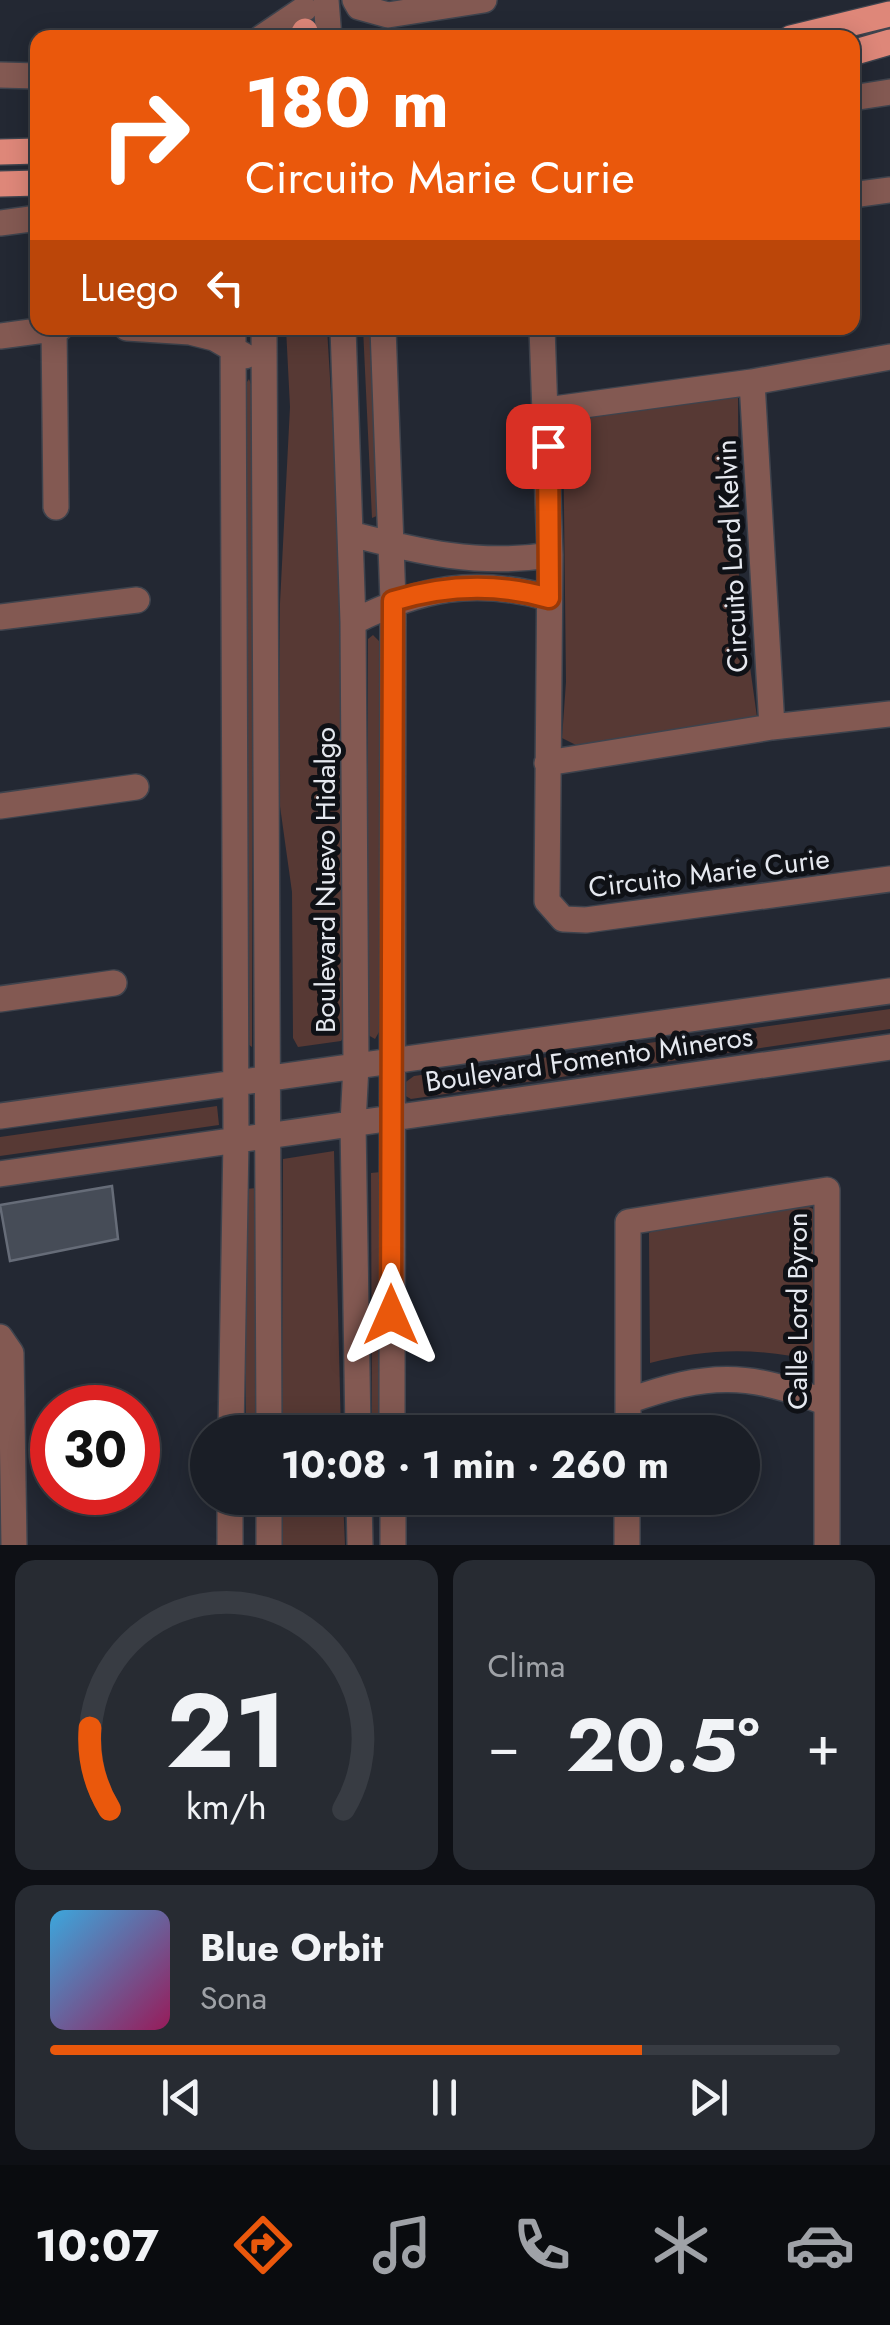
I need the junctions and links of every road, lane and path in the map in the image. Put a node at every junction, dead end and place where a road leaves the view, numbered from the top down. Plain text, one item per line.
1 (484, 0) edge
2 (357, 3) edge
3 (890, 14) edge
4 (311, 22) edge
5 (286, 30) edge
6 (824, 30) edge
7 (890, 42) edge
8 (860, 51) edge
9 (0, 75) edge
10 (30, 76) edge
11 (890, 92) edge
12 (860, 97) edge
13 (30, 151) edge
14 (0, 152) edge
15 (30, 183) edge
16 (0, 184) edge
17 (890, 190) edge
18 (860, 194) edge
19 (30, 219) edge
20 (0, 223) edge
21 (30, 332) edge
22 (57, 335) edge
23 (202, 335) edge
24 (264, 335) edge
25 (343, 335) edge
26 (384, 335) edge
27 (543, 335) edge
28 (0, 336) edge
29 (233, 338) edge
30 (890, 357) edge
31 (266, 378) junction
32 (752, 382) junction
33 (548, 410) junction
34 (56, 507) dead end
35 (350, 534) junction
36 (392, 546) junction
37 (550, 554) junction
38 (549, 598) junction
39 (137, 600) dead end
40 (393, 601) junction
41 (0, 616) edge
42 (354, 622) junction
43 (890, 714) edge
44 (772, 727) junction
45 (547, 762) junction
46 (136, 786) dead end
47 (0, 806) edge
48 (890, 880) edge
49 (114, 984) dead end
50 (890, 992) edge
51 (0, 999) edge
52 (890, 1047) edge
53 (390, 1062) junction
54 (356, 1066) junction
55 (268, 1079) junction
56 (233, 1083) junction
57 (0, 1116) edge
58 (390, 1118) junction
59 (352, 1123) junction
60 (270, 1135) junction
61 (236, 1140) junction
62 (0, 1174) edge
63 (0, 1337) edge
64 (628, 1401) junction
65 (827, 1403) junction
66 (232, 1415) edge
67 (269, 1415) edge
68 (358, 1415) edge
69 (392, 1415) edge
70 (628, 1415) edge
71 (230, 1515) edge
72 (269, 1515) edge
73 (360, 1515) edge
74 (392, 1515) edge
75 (628, 1515) edge
76 (7, 1520) edge
77 (14, 1545) edge
78 (230, 1545) edge
79 (269, 1545) edge
80 (360, 1545) edge
81 (393, 1545) edge
82 (627, 1545) edge
83 (828, 1545) edge

1 - 2 street
3 - 6 main road
4 - 5 street
7 - 8 main road
9 - 10 street
11 - 12 street
13 - 14 main road
15 - 16 main road
17 - 18 street
19 - 20 street
21 - 28 street
22 - 34 street
23 - 29 street
24 - 31 street, Boulevard Nuevo Hidalgo
25 - 35 street, Boulevard Nuevo Hidalgo
26 - 36 street
27 - 33 street, Circuito Marie Curie
29 - 31 street
29 - 56 street
30 - 32 street
31 - 55 street, Boulevard Nuevo Hidalgo
32 - 33 street
32 - 44 street, Circuito Lord Kelvin
33 - 37 street, Circuito Marie Curie
35 - 36 street
35 - 42 street, Boulevard Nuevo Hidalgo
36 - 37 street
36 - 40 street
37 - 38 street, Circuito Marie Curie
38 - 40 street
38 - 45 street, Circuito Marie Curie
39 - 41 street
40 - 42 street
40 - 53 street
42 - 54 street, Boulevard Nuevo Hidalgo
43 - 44 street
44 - 45 street
45 - 48 street, Circuito Marie Curie
46 - 47 street
49 - 51 street
50 - 53 street, Boulevard Fomento Mineros
52 - 58 street, Boulevard Fomento Mineros
53 - 54 street, Boulevard Fomento Mineros
53 - 58 street
54 - 55 street, Boulevard Fomento Mineros
54 - 59 street, Boulevard Nuevo Hidalgo
55 - 56 street, Boulevard Fomento Mineros
55 - 60 street, Boulevard Nuevo Hidalgo
56 - 57 street, Boulevard Fomento Mineros
56 - 61 street
58 - 59 street, Boulevard Fomento Mineros
58 - 69 street
59 - 60 street, Boulevard Fomento Mineros
59 - 68 street, Boulevard Nuevo Hidalgo
60 - 61 street, Boulevard Fomento Mineros
60 - 67 street, Boulevard Nuevo Hidalgo
61 - 62 street, Boulevard Fomento Mineros
61 - 66 street
63 - 76 street
64 - 65 street
64 - 65 street, Calle Lord Byron
64 - 70 street, Calle Lord Byron
65 - 83 street, Calle Lord Byron
71 - 78 street
72 - 79 street
73 - 80 street
74 - 81 street
75 - 82 street
76 - 77 street

